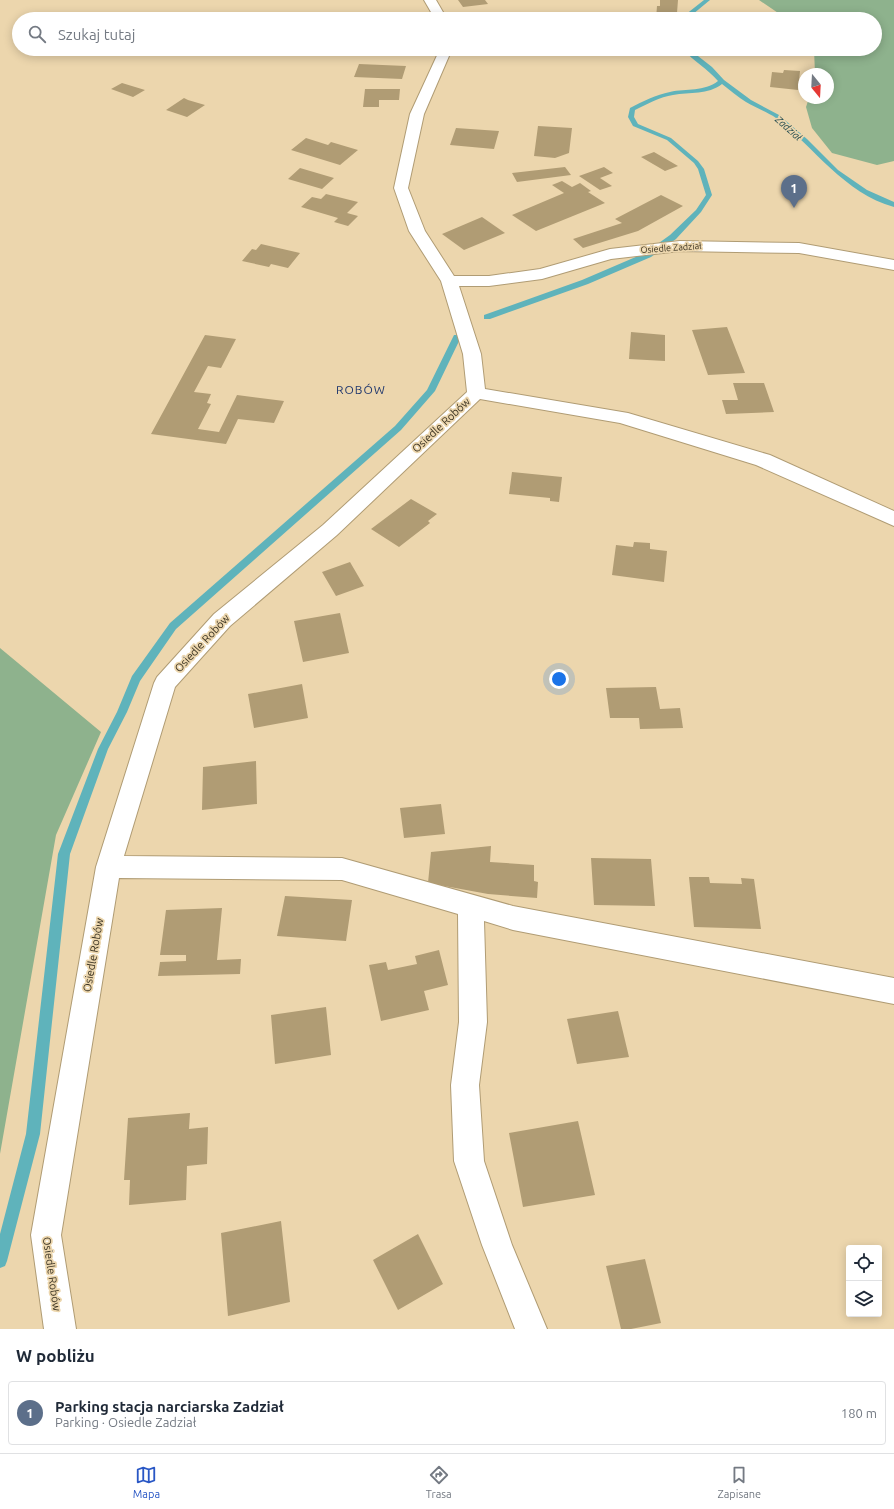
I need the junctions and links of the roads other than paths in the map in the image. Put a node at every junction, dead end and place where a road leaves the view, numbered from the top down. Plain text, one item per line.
1 (430, 0) edge
2 (438, 12) edge
3 (443, 56) edge
4 (894, 265) edge
5 (449, 281) junction
6 (476, 393) junction
7 (894, 519) edge
8 (108, 868) junction
9 (471, 906) junction
10 (894, 991) edge
11 (60, 1329) edge
12 (531, 1329) edge

1 - 2 street
3 - 5 street, Osiedle Robów
4 - 5 street, Osiedle Zadział
5 - 6 street, Osiedle Robów
6 - 7 street
6 - 8 street, Osiedle Robów
8 - 9 street
8 - 11 street, Osiedle Robów
9 - 10 street
9 - 12 street

